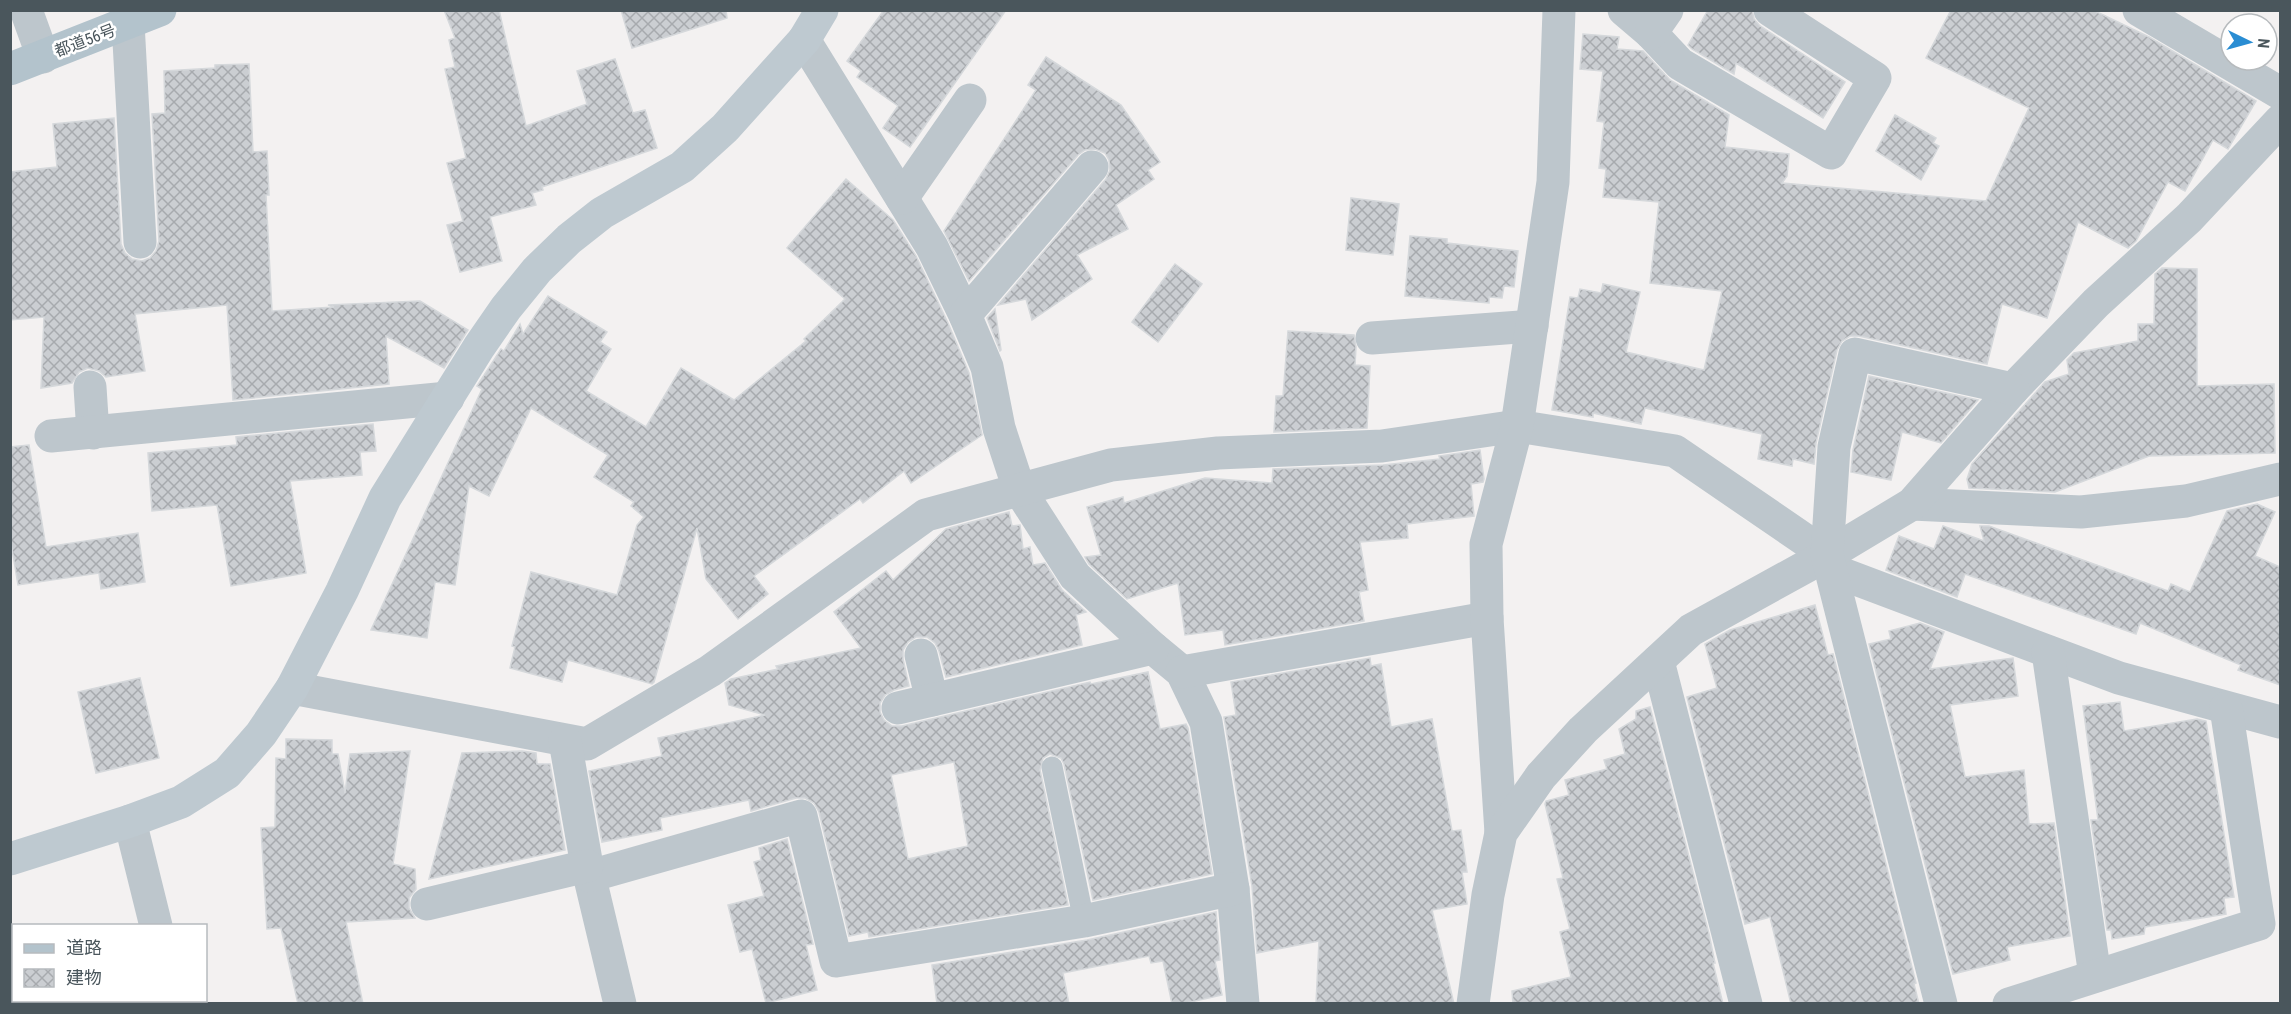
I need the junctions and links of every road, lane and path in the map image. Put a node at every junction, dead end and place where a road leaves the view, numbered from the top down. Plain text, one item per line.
1 (26, 10) edge
2 (160, 10) edge
3 (822, 10) edge
4 (1559, 10) edge
5 (1624, 10) edge
6 (1770, 10) edge
7 (2139, 10) edge
8 (1659, 22) edge
9 (129, 23) junction
10 (804, 40) junction
11 (43, 57) junction
12 (10, 69) edge
13 (2280, 93) edge
14 (970, 100) dead end
15 (2280, 121) edge
16 (1092, 166) dead end
17 (902, 198) junction
18 (140, 242) dead end
19 (965, 315) junction
20 (1532, 326) junction
21 (1372, 338) dead end
22 (90, 387) dead end
23 (2013, 389) junction
24 (448, 398) junction
25 (1517, 426) junction
26 (93, 433) junction
27 (51, 436) dead end
28 (2280, 478) edge
29 (1018, 489) junction
30 (1912, 504) junction
31 (1830, 563) junction
32 (1487, 618) junction
33 (1152, 648) junction
34 (2048, 652) junction
35 (921, 655) dead end
36 (1658, 661) junction
37 (1182, 672) junction
38 (292, 688) junction
39 (932, 700) junction
40 (898, 708) dead end
41 (2226, 708) junction
42 (2280, 722) edge
43 (565, 741) junction
44 (1052, 767) dead end
45 (130, 821) junction
46 (1501, 833) junction
47 (10, 859) edge
48 (588, 871) junction
49 (1233, 889) junction
50 (427, 904) dead end
51 (1084, 921) junction
52 (156, 924) edge
53 (2095, 976) junction
54 (620, 1004) edge
55 (1244, 1004) edge
56 (1473, 1004) edge
57 (1746, 1004) edge
58 (1941, 1004) edge
59 (2008, 1004) edge

1 - 11 street
2 - 9 main road, 都道56号
3 - 10 street
4 - 20 street
5 - 8 street
6 - 8 street
7 - 13 street
9 - 11 main road, 都道56号
9 - 18 street
10 - 17 street
10 - 24 street
11 - 12 main road, 都道56号
14 - 17 street
15 - 23 street
16 - 19 street
17 - 19 street
19 - 29 street
20 - 21 street
20 - 25 street
22 - 26 street
23 - 30 street
23 - 31 street
24 - 26 street
24 - 38 street
25 - 29 street
25 - 31 street
25 - 32 street
26 - 27 street
28 - 30 street
29 - 33 street
29 - 43 street
30 - 31 street
31 - 34 street
31 - 36 street
31 - 58 street
32 - 37 street
32 - 46 street
33 - 37 street
33 - 39 street
34 - 41 street
34 - 53 street
35 - 39 street
36 - 46 street
36 - 57 street
37 - 49 street
38 - 43 street
38 - 45 street
39 - 40 street
41 - 42 street
41 - 53 street
43 - 48 street
44 - 51 lane
45 - 47 street
45 - 52 street
46 - 56 street
48 - 50 street
48 - 51 street
48 - 54 street
49 - 51 street
49 - 55 street
53 - 59 street

